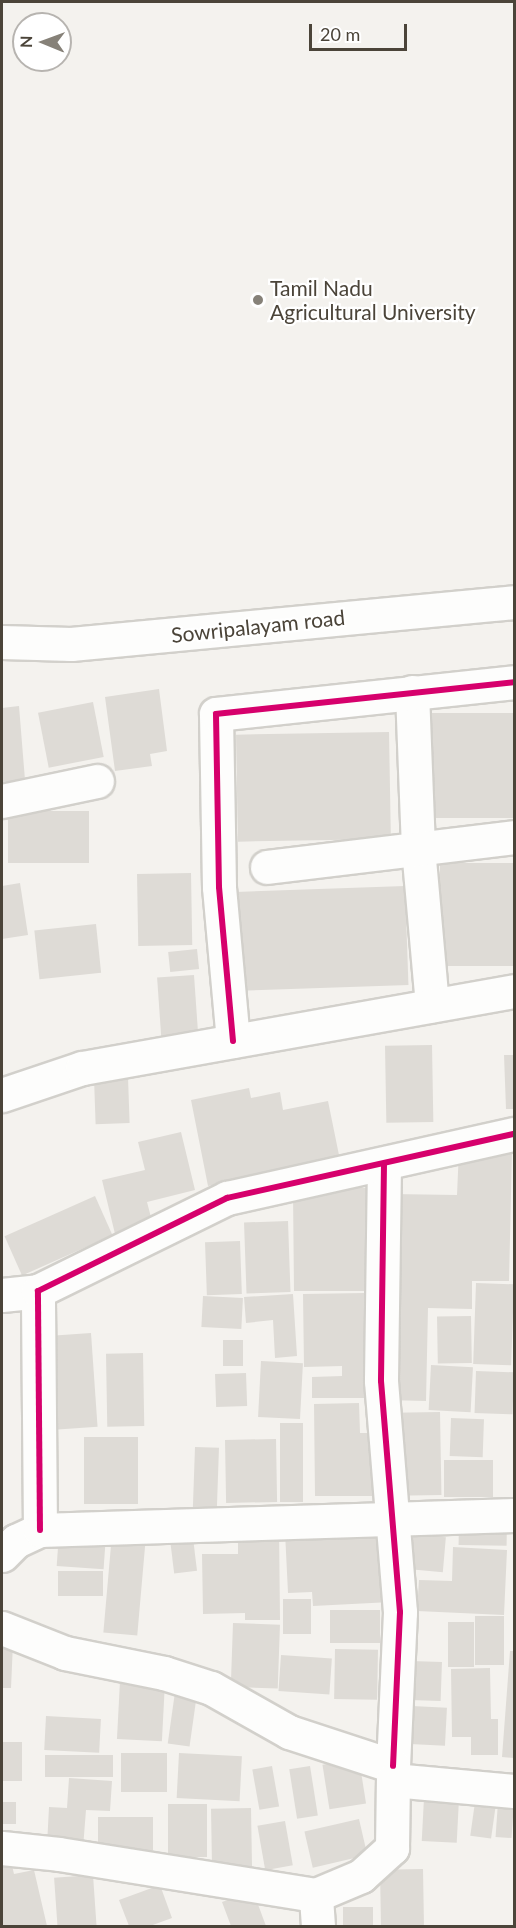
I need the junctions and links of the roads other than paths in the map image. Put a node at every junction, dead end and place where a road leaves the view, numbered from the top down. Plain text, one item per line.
1 (514, 602) edge
2 (2, 642) edge
3 (514, 682) edge
4 (412, 693) junction
5 (97, 782) dead end
6 (2, 801) edge
7 (514, 837) edge
8 (418, 848) junction
9 (267, 867) dead end
10 (514, 991) edge
11 (432, 1005) junction
12 (233, 1041) junction
13 (2, 1095) edge
14 (514, 1134) edge
15 (384, 1164) junction
16 (38, 1291) junction
17 (2, 1295) edge
18 (514, 1515) edge
19 (394, 1516) junction
20 (40, 1530) junction
21 (2, 1555) edge
22 (2, 1628) edge
23 (393, 1773) junction
24 (514, 1791) edge
25 (2, 1848) edge
26 (317, 1911) edge

1 - 2 street, Sowripalayam road
3 - 4 street
4 - 8 street
4 - 12 street
5 - 6 street
7 - 8 street
8 - 9 street
8 - 11 street
10 - 11 street
11 - 12 street
12 - 13 street
14 - 15 street
15 - 16 street
15 - 19 street
16 - 17 street
16 - 20 street
18 - 19 street
19 - 20 street
19 - 23 street
20 - 21 street
22 - 23 street
23 - 24 street
23 - 26 street
25 - 26 street

